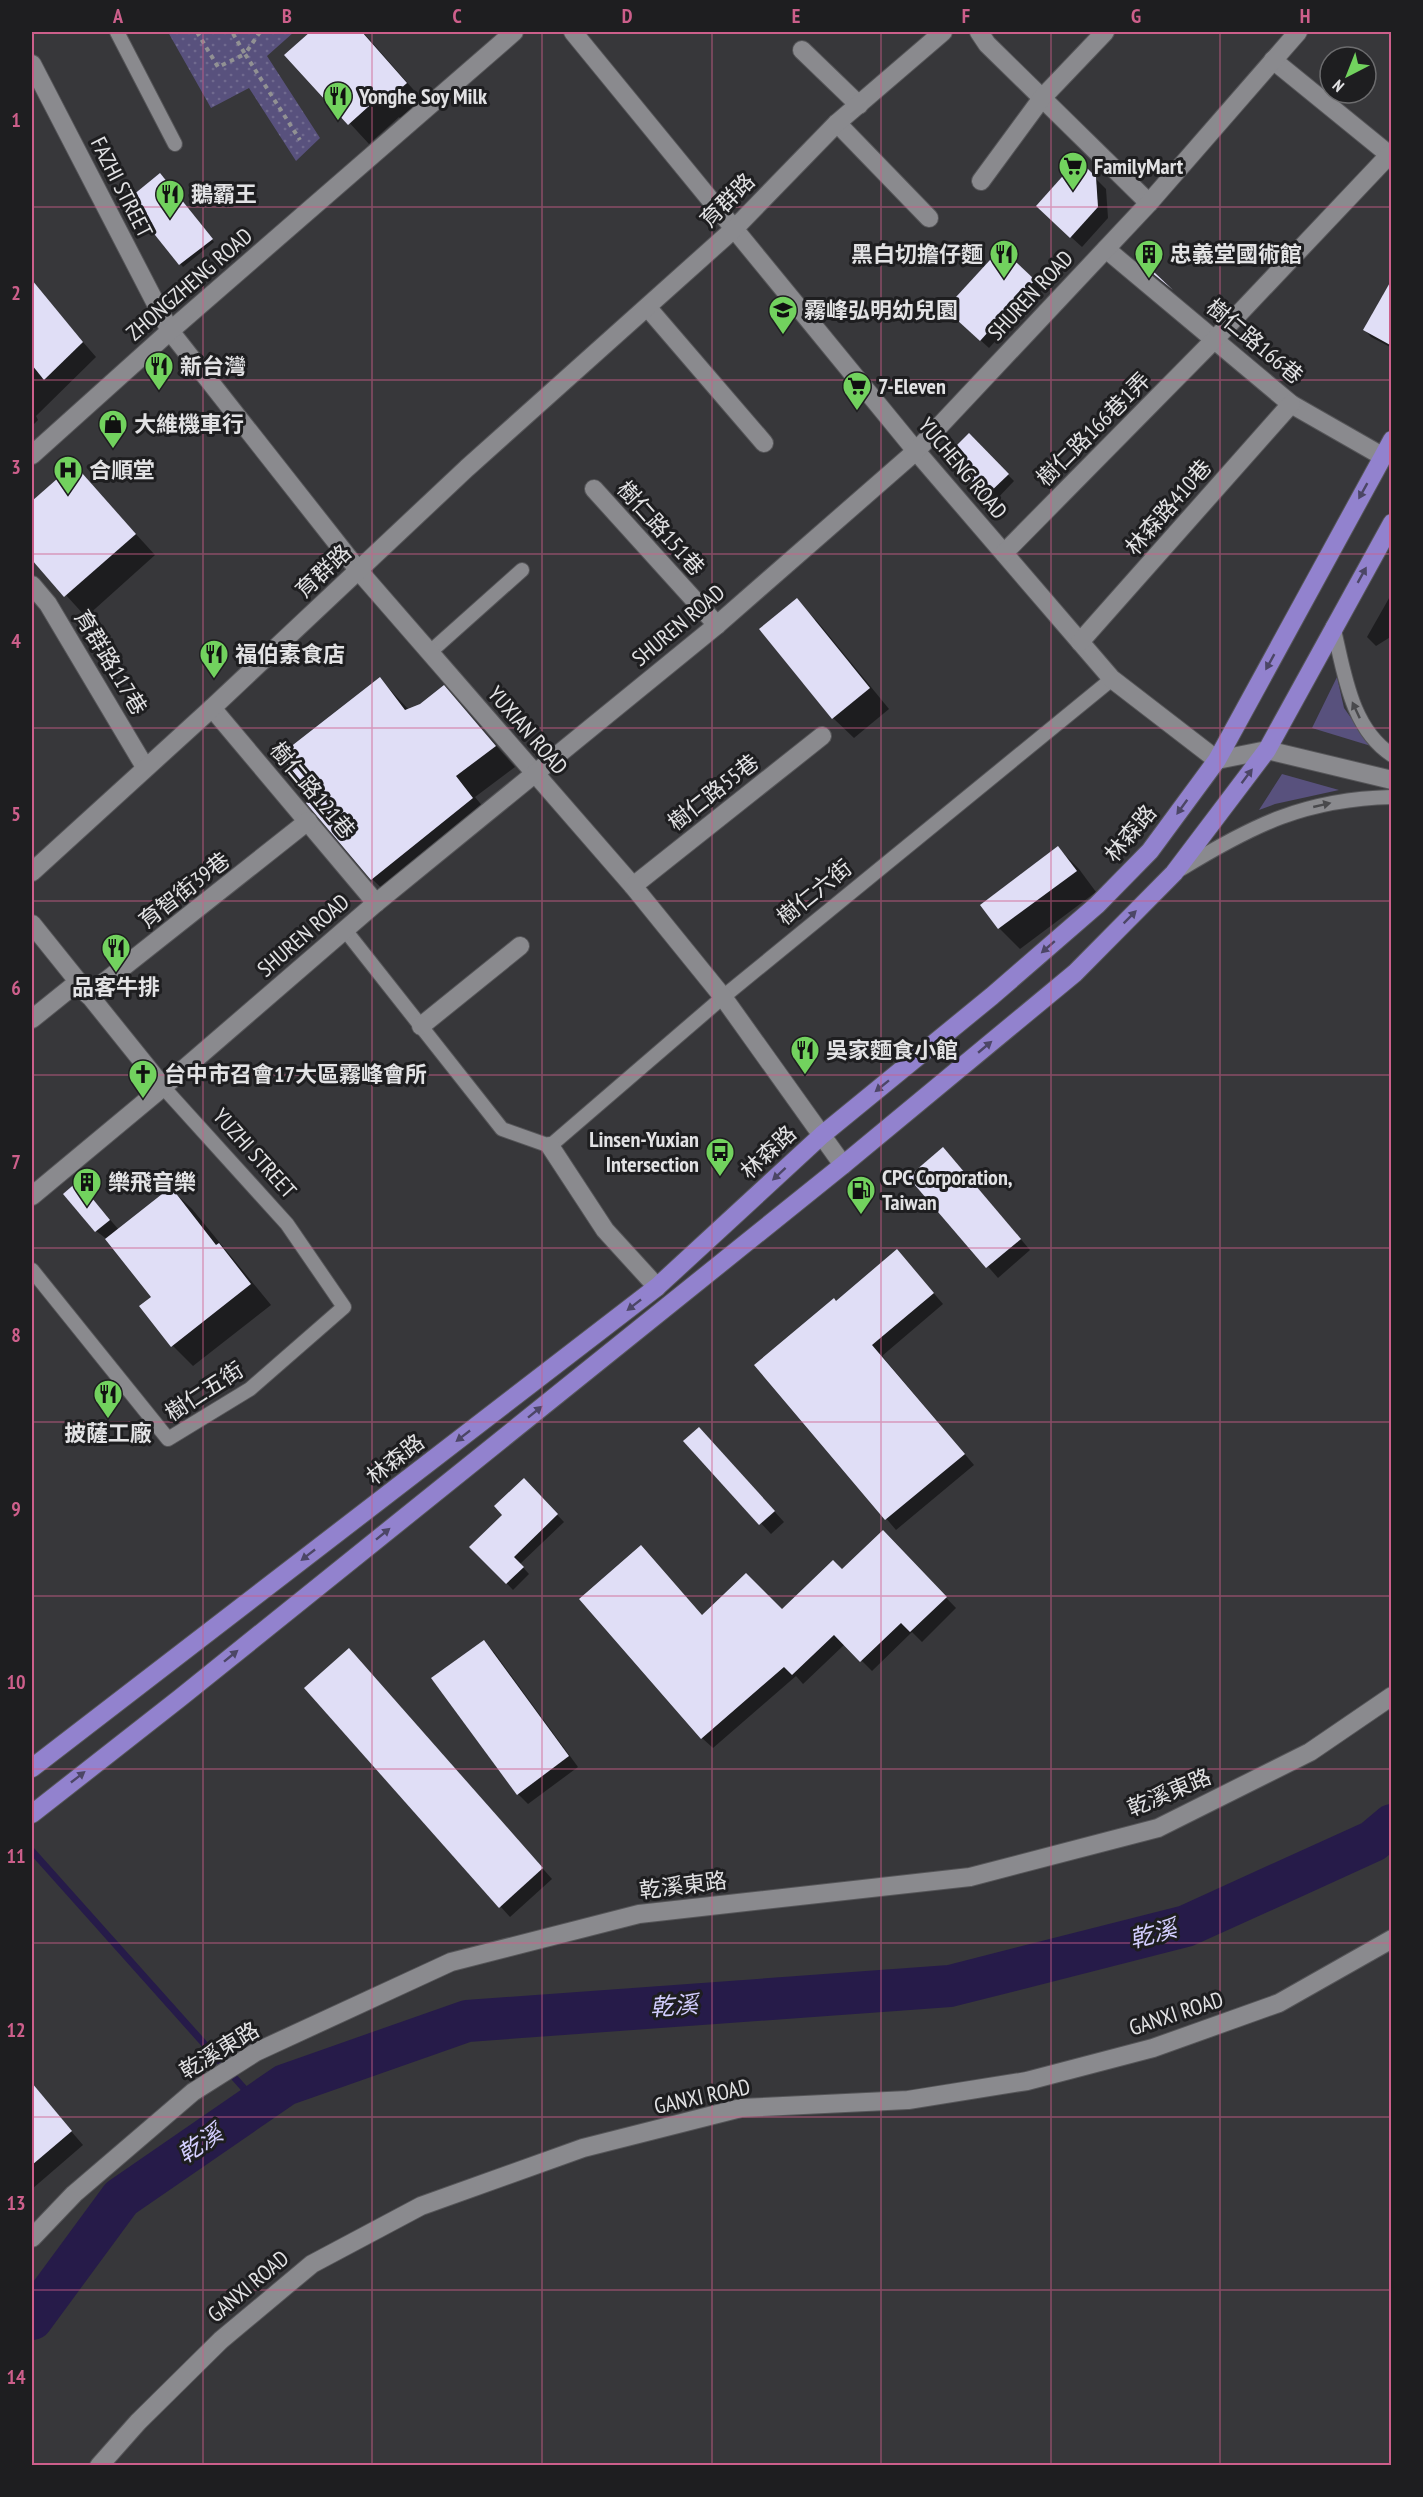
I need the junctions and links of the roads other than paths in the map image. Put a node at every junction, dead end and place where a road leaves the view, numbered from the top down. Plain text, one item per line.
1 (117, 32) edge
2 (514, 32) edge
3 (573, 32) edge
4 (943, 32) edge
5 (979, 32) edge
6 (1105, 32) edge
7 (1298, 32) edge
8 (802, 50) dead end
9 (1273, 60) junction
10 (32, 64) edge
11 (1042, 98) junction
12 (859, 105) junction
13 (837, 123) junction
14 (175, 144) dead end
15 (1391, 155) edge
16 (981, 181) dead end
17 (1149, 203) junction
18 (929, 218) dead end
19 (735, 228) junction
20 (1106, 249) junction
21 (648, 308) junction
22 (170, 331) junction
23 (1215, 339) junction
24 (1291, 404) junction
25 (764, 443) dead end
26 (1387, 448) edge
27 (916, 451) junction
28 (32, 455) edge
29 (594, 489) dead end
30 (1392, 523) edge
31 (1004, 553) junction
32 (522, 570) dead end
33 (359, 571) junction
34 (32, 585) edge
35 (717, 625) junction
36 (1333, 626) junction
37 (1080, 642) junction
38 (429, 653) junction
39 (1112, 679) junction
40 (212, 708) junction
41 (822, 736) dead end
42 (1267, 750) junction
43 (1392, 755) edge
44 (1217, 760) junction
45 (145, 767) junction
46 (534, 773) junction
47 (1392, 780) edge
48 (1392, 797) edge
49 (308, 821) junction
50 (32, 872) edge
51 (1174, 873) junction
52 (633, 886) junction
53 (376, 903) junction
54 (32, 924) edge
55 (345, 930) junction
56 (520, 946) dead end
57 (83, 989) junction
58 (723, 998) junction
59 (32, 1019) edge
60 (421, 1026) junction
61 (163, 1087) junction
62 (822, 1135) junction
63 (550, 1146) junction
64 (843, 1165) junction
65 (32, 1196) edge
66 (32, 1270) edge
67 (657, 1287) junction
68 (344, 1307) joint
69 (1392, 1696) edge
70 (32, 1768) edge
71 (32, 1813) edge
72 (1392, 1939) edge
73 (32, 2238) edge
74 (99, 2466) edge

1 - 14 lane
2 - 22 street, ZHONGZHENG ROAD
3 - 19 street, YUCHENG ROAD
4 - 12 street, 育群路
5 - 11 street
6 - 11 street
7 - 9 street, SHUREN ROAD
8 - 12 street
9 - 15 street
9 - 17 street, SHUREN ROAD
10 - 22 street, FAZHI STREET
11 - 16 street
11 - 17 street
12 - 13 street, 育群路
13 - 18 street
13 - 19 street, 育群路
15 - 23 street, 樹仁路166巷1弄
17 - 20 street, SHUREN ROAD
19 - 21 street, 育群路
19 - 27 street, YUCHENG ROAD
20 - 23 street, 樹仁路166巷
20 - 27 street, SHUREN ROAD
21 - 25 street
21 - 33 street, 育群路
22 - 28 street, ZHONGZHENG ROAD
22 - 33 street, YUXIAN ROAD
23 - 24 street, 樹仁路166巷
23 - 31 street, 樹仁路166巷1弄
24 - 26 street, 樹仁路166巷
24 - 37 street, 林森路410巷
26 -> 44 main road, 林森路
27 - 31 street, YUCHENG ROAD
27 - 35 street, SHUREN ROAD
29 - 35 street, 樹仁路151巷
36 -> 30 main road
31 - 37 street, YUCHENG ROAD
32 - 38 lane
33 - 38 street, YUXIAN ROAD
33 - 40 street, 育群路
34 - 45 street, 育群路117巷
35 - 46 street, SHUREN ROAD
36 - 42 main road
43 -> 36 lane
37 - 39 street, YUCHENG ROAD
38 - 46 street, YUXIAN ROAD
39 - 44 street, YUCHENG ROAD
39 - 58 lane, 樹仁六街
40 - 45 street, 育群路
40 - 49 street, 樹仁路121巷
41 - 52 street, 樹仁路55巷
42 - 44 street
42 - 47 street
51 -> 42 main road
44 -> 62 main road, 林森路
45 - 50 street, 育群路
46 - 52 street, YUXIAN ROAD
46 - 53 street, SHUREN ROAD
51 -> 48 lane
49 - 53 street, 樹仁路121巷
49 - 57 street, 育智街39巷
64 -> 51 main road
52 - 58 street, YUXIAN ROAD
53 - 55 street, SHUREN ROAD
54 - 57 street, YUZHI STREET
55 - 60 lane
55 - 61 street, SHUREN ROAD
56 - 60 street
57 - 59 street, 育智街39巷
57 - 61 street, YUZHI STREET
58 - 62 street, YUXIAN ROAD
58 - 63 lane, 樹仁六街
60 - 63 lane
61 - 65 street, SHUREN ROAD
61 - 68 lane, YUZHI STREET
62 - 64 street, YUXIAN ROAD
62 -> 67 main road, 林森路
63 - 67 street
71 -> 64 main road
66 - 68 lane, 樹仁五街
67 -> 70 main road, 林森路
69 - 73 street, 乾溪東路
72 - 74 street, GANXI ROAD

